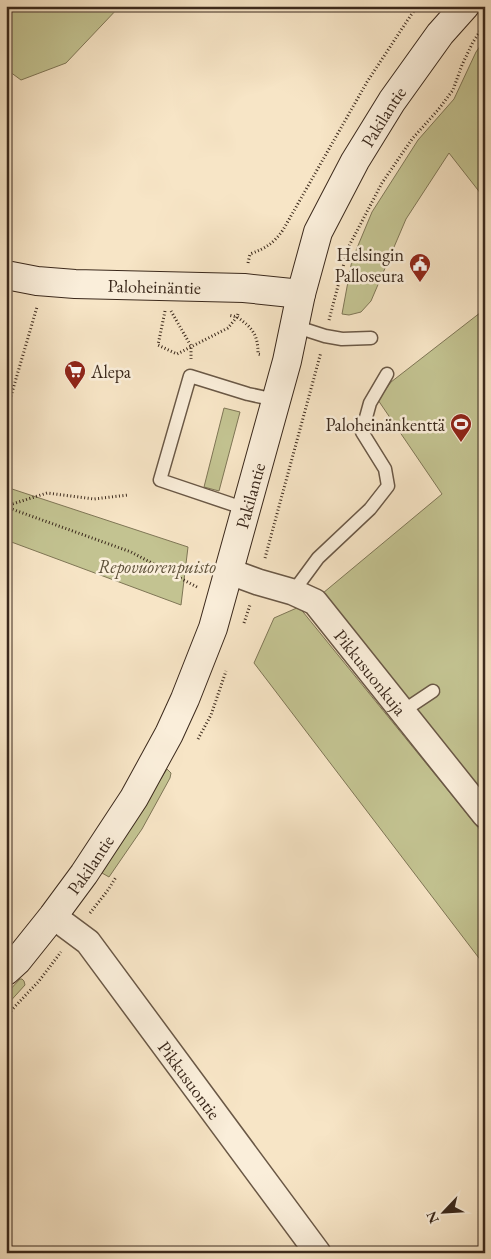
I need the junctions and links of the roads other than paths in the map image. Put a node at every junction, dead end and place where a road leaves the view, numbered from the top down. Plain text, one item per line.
1 (465, 6) edge
2 (6, 275) edge
3 (301, 294) junction
4 (294, 326) junction
5 (371, 338) dead end
6 (387, 374) dead end
7 (276, 400) junction
8 (246, 509) junction
9 (228, 571) junction
10 (293, 592) junction
11 (433, 691) dead end
12 (403, 711) junction
13 (485, 815) edge
14 (53, 916) junction
15 (6, 972) edge
16 (318, 1253) edge

1 - 3 main road, Pakilantie
2 - 3 main road, Paloheinäntie
3 - 4 main road, Pakilantie
4 - 5 lane
4 - 7 main road, Pakilantie
6 - 10 lane
7 - 8 main road, Pakilantie
7 - 8 lane
8 - 9 main road, Pakilantie
9 - 10 street, Pikkusuonkuja
9 - 14 main road, Pakilantie
10 - 12 street, Pikkusuonkuja
11 - 12 lane
12 - 13 street, Pikkusuonkuja
14 - 15 main road, Pakilantie
14 - 16 street, Pikkusuontie

